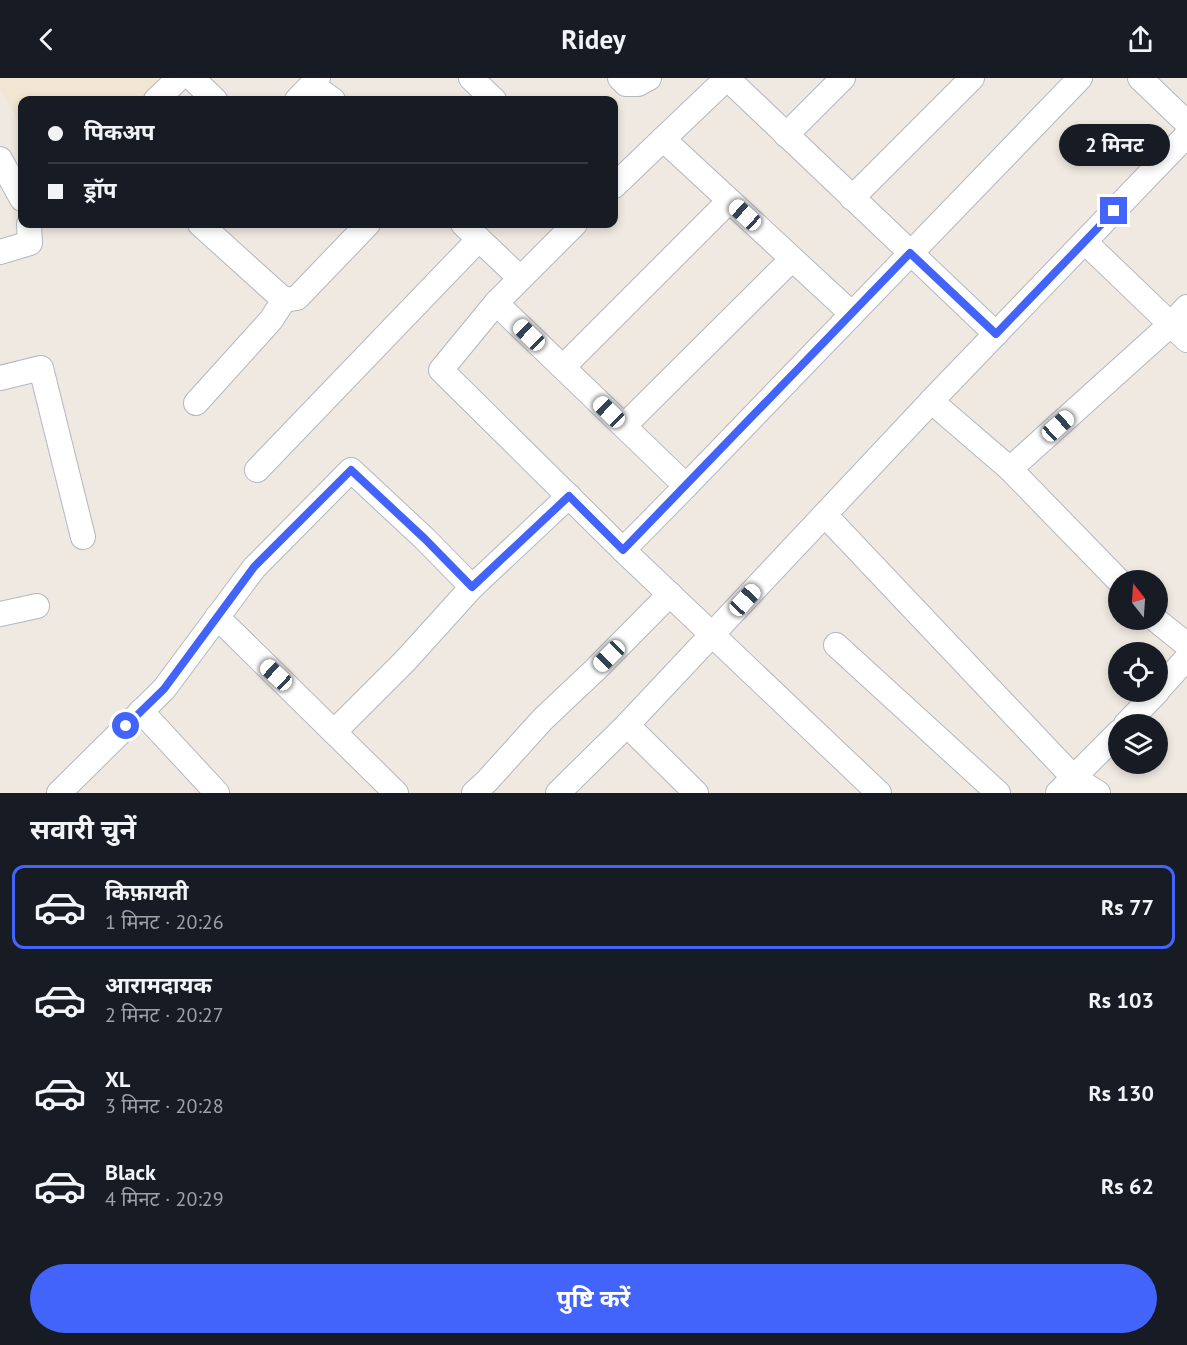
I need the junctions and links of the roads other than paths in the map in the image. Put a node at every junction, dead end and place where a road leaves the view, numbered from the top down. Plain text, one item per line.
1 (179, 78) edge
2 (192, 78) edge
3 (471, 78) edge
4 (620, 78) edge
5 (650, 78) edge
6 (843, 78) edge
7 (972, 78) edge
8 (1080, 78) edge
9 (1140, 78) edge
10 (309, 88) edge
11 (160, 96) edge
12 (211, 96) edge
13 (325, 96) edge
14 (490, 96) edge
15 (1187, 123) edge
16 (786, 135) junction
17 (1187, 135) edge
18 (663, 139) junction
19 (0, 159) edge
20 (618, 182) edge
21 (18, 192) edge
22 (852, 198) junction
23 (729, 201) junction
24 (29, 228) edge
25 (205, 228) edge
26 (571, 228) edge
27 (354, 229) edge
28 (471, 231) edge
29 (1085, 242) junction
30 (0, 252) edge
31 (910, 253) junction
32 (792, 259) junction
33 (520, 278) junction
34 (284, 300) junction
35 (496, 303) junction
36 (852, 314) junction
37 (1182, 324) edge
38 (996, 334) junction
39 (563, 367) junction
40 (0, 378) edge
41 (931, 401) junction
42 (196, 403) dead end
43 (624, 426) junction
44 (1010, 469) junction
45 (257, 470) dead end
46 (687, 486) junction
47 (569, 496) junction
48 (825, 515) junction
49 (83, 537) dead end
50 (623, 550) junction
51 (1108, 570) edge
52 (472, 587) junction
53 (670, 594) junction
54 (37, 606) dead end
55 (0, 614) edge
56 (217, 617) junction
57 (1168, 630) edge
58 (713, 635) junction
59 (836, 645) dead end
60 (1187, 645) edge
61 (1187, 658) edge
62 (1168, 679) edge
63 (1147, 702) edge
64 (141, 711) junction
65 (1135, 714) edge
66 (627, 725) junction
67 (334, 732) junction
68 (1108, 743) edge
69 (1066, 785) edge
70 (65, 791) edge
71 (217, 793) edge
72 (396, 793) edge
73 (474, 793) edge
74 (558, 793) edge
75 (696, 793) edge
76 (879, 793) edge
77 (998, 793) edge
78 (1098, 793) edge

1 - 11 street
2 - 12 street
3 - 14 street
4 - 5 street
6 - 16 street
7 - 22 street
8 - 31 street
9 - 15 street
10 - 13 street
16 - 18 street
16 - 22 street
17 - 29 street
18 - 20 street
18 - 23 street
19 - 21 street
22 - 31 street
23 - 32 street
23 - 39 street
24 - 30 street
25 - 34 street
26 - 33 street
27 - 34 street
28 - 33 street
28 - 45 street
29 - 37 street
29 - 38 street
31 - 36 street
31 - 38 street
32 - 36 street
32 - 43 street
33 - 35 street
34 - 42 street
35 - 39 street
35 - 47 street
36 - 46 street
37 - 44 street
38 - 41 street
39 - 43 street
40 - 49 street
41 - 44 street
41 - 48 street
43 - 46 street
44 - 51 street
46 - 50 street
47 - 50 street
47 - 52 street
48 - 58 street
48 - 69 street
50 - 53 street
52 - 56 street
52 - 67 street
53 - 58 street
53 - 73 street
54 - 55 street
56 - 64 street
56 - 67 street
57 - 60 street
58 - 66 street
58 - 76 street
59 - 77 street
61 - 62 street
63 - 65 street
64 - 70 street
64 - 71 street
66 - 74 street
66 - 75 street
67 - 72 street
68 - 69 street
69 - 78 street

